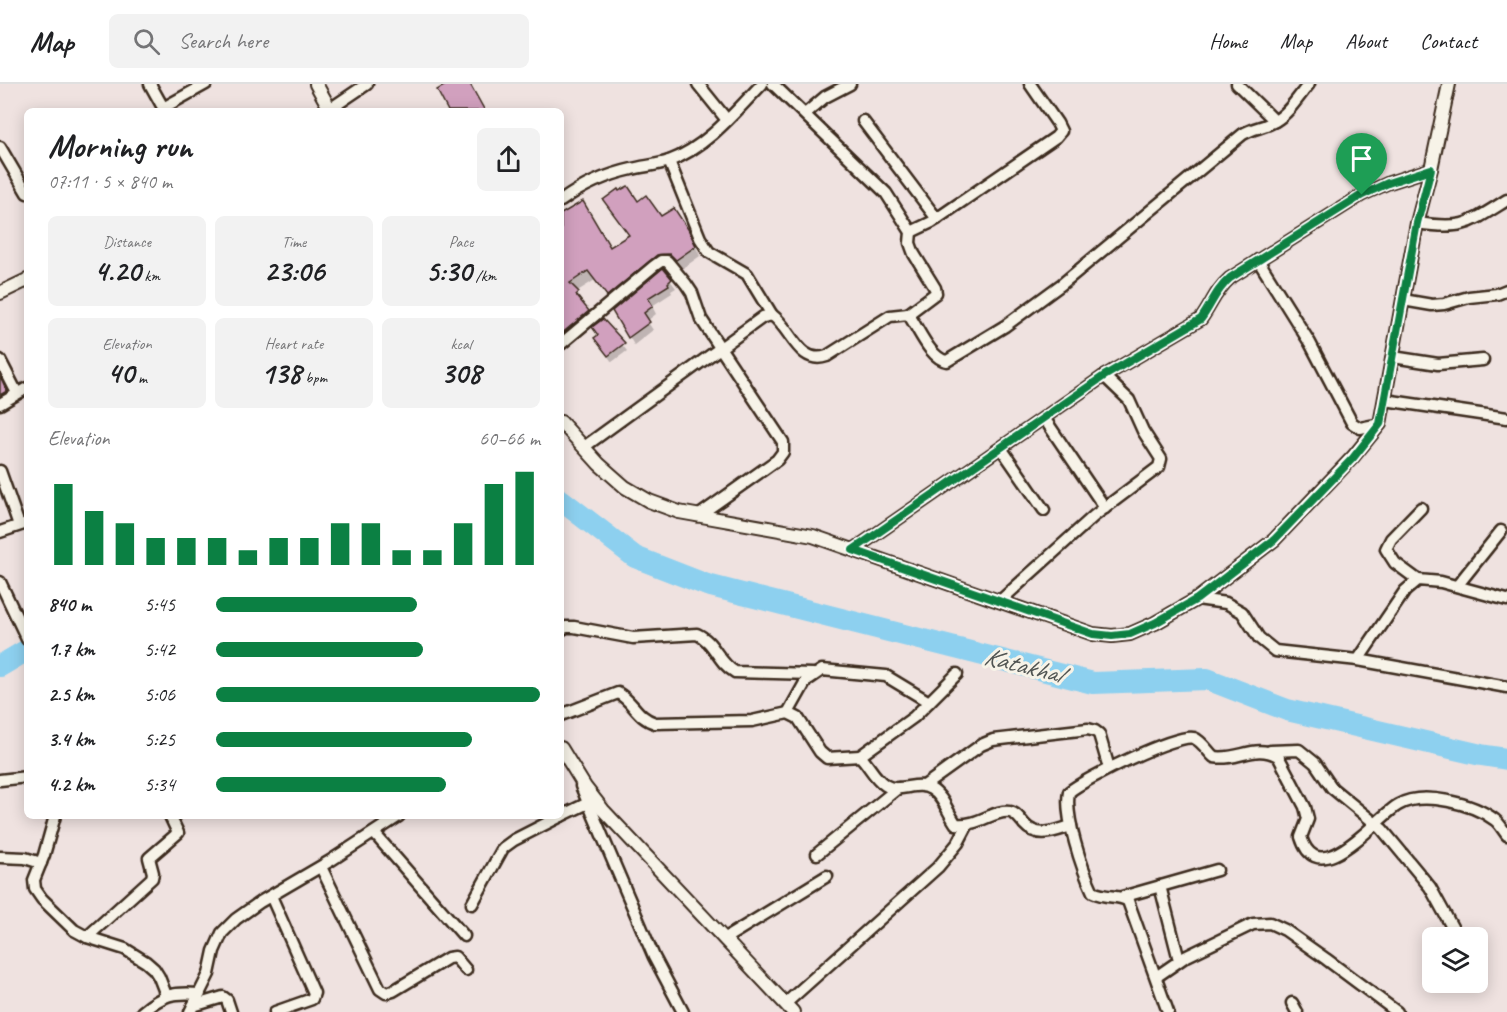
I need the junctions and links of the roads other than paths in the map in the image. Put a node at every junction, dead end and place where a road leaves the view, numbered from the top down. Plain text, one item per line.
1 (150, 84) edge
2 (206, 84) edge
3 (316, 84) edge
4 (367, 84) edge
5 (698, 84) edge
6 (762, 84) edge
7 (773, 84) edge
8 (850, 84) edge
9 (1030, 84) edge
10 (1237, 84) edge
11 (1309, 84) edge
12 (1449, 84) edge
13 (163, 108) edge
14 (166, 108) edge
15 (328, 108) edge
16 (332, 108) edge
17 (805, 114) junction
18 (727, 120) junction
19 (863, 121) dead end
20 (1275, 121) junction
21 (0, 147) edge
22 (669, 161) junction
23 (1431, 169) junction
24 (24, 188) edge
25 (564, 199) edge
26 (1507, 200) edge
27 (937, 219) junction
28 (1417, 223) junction
29 (911, 232) junction
30 (1258, 260) junction
31 (24, 281) edge
32 (1507, 290) edge
33 (0, 293) edge
34 (1403, 300) junction
35 (908, 314) junction
36 (772, 315) junction
37 (564, 341) edge
38 (721, 348) junction
39 (1393, 357) junction
40 (0, 360) edge
41 (1483, 360) dead end
42 (1104, 376) junction
43 (22, 391) edge
44 (1385, 400) junction
45 (0, 404) edge
46 (1505, 417) edge
47 (1044, 418) junction
48 (1380, 424) junction
49 (564, 425) edge
50 (584, 447) junction
51 (1001, 448) junction
52 (0, 471) edge
53 (1105, 508) junction
54 (1421, 508) dead end
55 (1044, 510) dead end
56 (698, 516) junction
57 (23, 524) edge
58 (1501, 531) dead end
59 (0, 532) edge
60 (853, 550) junction
61 (1418, 580) junction
62 (0, 582) edge
63 (1456, 586) junction
64 (1197, 599) junction
65 (1507, 600) edge
66 (1000, 601) junction
67 (564, 628) edge
68 (24, 634) edge
69 (1358, 660) junction
70 (813, 674) junction
71 (957, 674) dead end
72 (1507, 687) edge
73 (929, 702) junction
74 (788, 713) junction
75 (564, 714) edge
76 (1270, 751) junction
77 (564, 753) edge
78 (860, 756) junction
79 (1109, 768) junction
80 (574, 770) junction
81 (24, 777) edge
82 (0, 780) edge
83 (924, 786) junction
84 (898, 788) junction
85 (588, 803) junction
86 (564, 815) edge
87 (55, 819) edge
88 (171, 819) edge
89 (394, 819) edge
90 (555, 819) edge
91 (1376, 823) junction
92 (967, 826) junction
93 (1071, 826) junction
94 (375, 832) junction
95 (1507, 835) edge
96 (817, 854) dead end
97 (0, 857) edge
98 (41, 863) junction
99 (321, 867) junction
100 (1217, 870) dead end
101 (826, 876) dead end
102 (1160, 886) junction
103 (272, 896) junction
104 (1122, 897) junction
105 (472, 904) dead end
106 (1453, 927) edge
107 (465, 936) dead end
108 (87, 937) junction
109 (724, 939) junction
110 (1179, 960) junction
111 (466, 969) dead end
112 (1156, 977) junction
113 (200, 994) junction
114 (166, 995) junction
115 (789, 1008) edge
116 (192, 1009) edge
117 (142, 1012) edge
118 (231, 1012) edge
119 (275, 1012) edge
120 (683, 1012) edge
121 (1168, 1012) edge
122 (1397, 1012) edge

1 - 13 street
2 - 14 street
3 - 15 street
4 - 16 street
5 - 18 street
6 - 18 street
7 - 17 street
8 - 17 street
9 - 27 street
10 - 20 street
11 - 20 street
12 - 23 street
17 - 29 street
18 - 22 street
19 - 27 street
20 - 35 street
21 - 24 street
22 - 25 street
22 - 36 street
23 - 28 street
23 - 30 street
26 - 28 street
27 - 29 street
28 - 34 street
29 - 35 street
30 - 42 street
30 - 48 street
31 - 33 street
32 - 34 street
34 - 39 street
35 - 36 street
36 - 38 street
37 - 38 street
38 - 50 street
38 - 56 street
39 - 41 street
39 - 44 street
40 - 43 street
42 - 47 street
42 - 53 street
43 - 45 street
44 - 46 street
44 - 48 street
47 - 51 street
47 - 53 street
48 - 64 street
49 - 50 street
50 - 56 street
51 - 55 street
51 - 60 street
52 - 57 street
53 - 66 street
54 - 61 street
56 - 60 street
57 - 59 street
58 - 63 street
60 - 66 street
61 - 63 street
61 - 69 street
62 - 68 street
63 - 65 street
64 - 66 street
64 - 69 street
67 - 70 street
69 - 72 street
70 - 73 street
70 - 74 street
71 - 73 street
73 - 78 street
74 - 75 street
74 - 78 street
76 - 79 street
76 - 91 street
76 - 91 street
77 - 80 street
78 - 84 street
79 - 83 street
79 - 93 street
80 - 85 street
80 - 109 street
81 - 82 street
83 - 84 street
83 - 92 street
84 - 96 street
85 - 86 street
85 - 120 street
87 - 98 street
88 - 108 street
89 - 94 street
90 - 105 street
91 - 95 street
91 - 106 street
92 - 93 street
92 - 115 street
93 - 104 street
94 - 99 street
94 - 107 street
97 - 98 street
98 - 108 street
99 - 103 street
99 - 111 street
100 - 102 street
101 - 109 street
102 - 104 street
102 - 110 street
103 - 113 street
103 - 119 street
104 - 112 street
108 - 114 street
109 - 115 street
110 - 112 street
110 - 122 street
112 - 121 street
113 - 114 street
113 - 116 street
114 - 117 street
116 - 118 street

